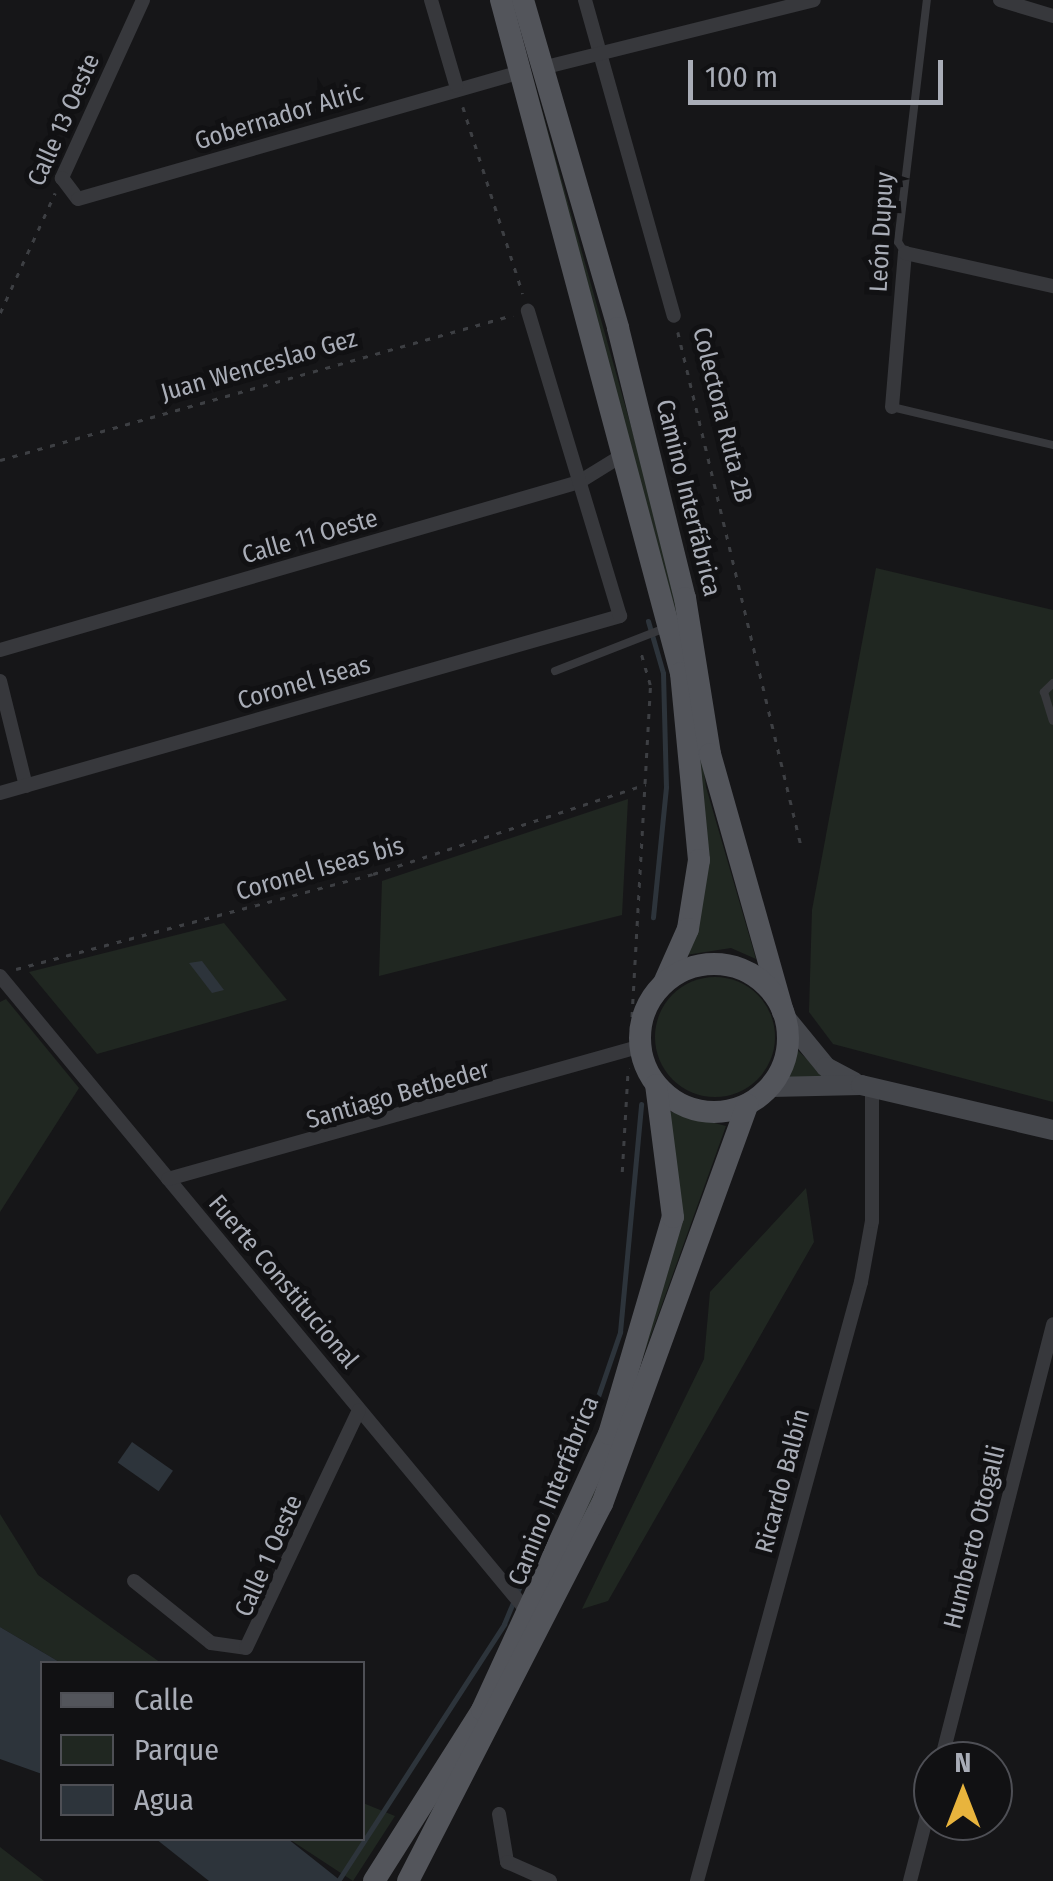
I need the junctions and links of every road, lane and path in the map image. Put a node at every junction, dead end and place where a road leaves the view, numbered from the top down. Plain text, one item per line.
1 (143, 0) edge
2 (432, 0) edge
3 (501, 0) edge
4 (523, 0) edge
5 (585, 0) edge
6 (814, 0) edge
7 (928, 0) edge
8 (1000, 0) edge
9 (1053, 16) edge
10 (600, 57) junction
11 (532, 70) junction
12 (456, 85) junction
13 (62, 178) junction
14 (905, 253) junction
15 (1053, 286) edge
16 (528, 311) junction
17 (0, 314) edge
18 (674, 316) joint
19 (892, 406) joint
20 (1053, 445) edge
21 (626, 452) junction
22 (0, 460) edge
23 (579, 482) junction
24 (672, 626) junction
25 (635, 632) dead end
26 (0, 650) edge
27 (555, 670) dead end
28 (0, 681) edge
29 (1053, 684) edge
30 (1053, 722) edge
31 (646, 784) junction
32 (26, 786) junction
33 (0, 794) edge
34 (801, 845) dead end
35 (0, 975) edge
36 (664, 983) junction
37 (784, 1014) junction
38 (633, 1049) junction
39 (656, 1085) junction
40 (866, 1086) junction
41 (771, 1087) junction
42 (748, 1104) junction
43 (1053, 1130) edge
44 (622, 1172) dead end
45 (168, 1179) junction
46 (1053, 1324) edge
47 (360, 1410) junction
48 (134, 1580) dead end
49 (531, 1616) junction
50 (946, 1741) edge
51 (499, 1814) dead end
52 (920, 1841) edge
53 (374, 1881) edge
54 (408, 1881) edge
55 (550, 1881) edge
56 (696, 1881) edge
57 (910, 1881) edge

1 - 13 street, Calle 13 Oeste
2 - 12 street
3 - 11 main road, Camino Interfábrica
4 - 11 main road, Camino Interfábrica
5 - 10 street, Colectora Ruta 2B
6 - 10 street, Gobernador Alric
7 - 14 lane, León Dupuy
8 - 9 street
10 - 11 street, Gobernador Alric
10 - 18 street, Colectora Ruta 2B
11 - 12 street, Gobernador Alric
11 - 21 main road, Camino Interfábrica
11 - 37 main road, Camino Interfábrica
12 - 13 street, Gobernador Alric
12 - 16 path
13 - 17 path, Calle 13 Oeste
14 - 15 street
14 - 19 street, León Dupuy
16 - 22 path, Juan Wenceslao Gez
16 - 23 street
18 - 34 path, Colectora Ruta 2B
19 - 20 lane
21 - 23 street, Calle 11 Oeste
21 - 24 main road, Camino Interfábrica
23 - 26 street, Calle 11 Oeste
23 - 32 street, Coronel Iseas
24 - 27 lane
24 - 36 main road, Camino Interfábrica
25 - 31 path
28 - 32 street
29 - 30 lane
31 - 35 path, Coronel Iseas bis
31 - 38 path
32 - 33 street, Coronel Iseas
35 - 45 street, Fuerte Constitucional
36 - 37 main road
36 - 38 main road, Camino Interfábrica
37 - 40 main road
37 - 41 main road, Camino Interfábrica
38 - 39 main road, Camino Interfábrica
38 - 44 path
38 - 45 street, Santiago Betbeder
39 - 42 main road
39 - 49 main road, Camino Interfábrica
40 - 41 main road
40 - 43 main road
40 - 56 street, Ricardo Balbín
41 - 42 main road
42 - 54 main road, Camino Interfábrica
45 - 47 street, Fuerte Constitucional
46 - 50 street, Humberto Otogalli
47 - 48 street, Calle 1 Oeste
47 - 49 street, Fuerte Constitucional
49 - 53 main road, Camino Interfábrica
51 - 55 street
52 - 57 street

